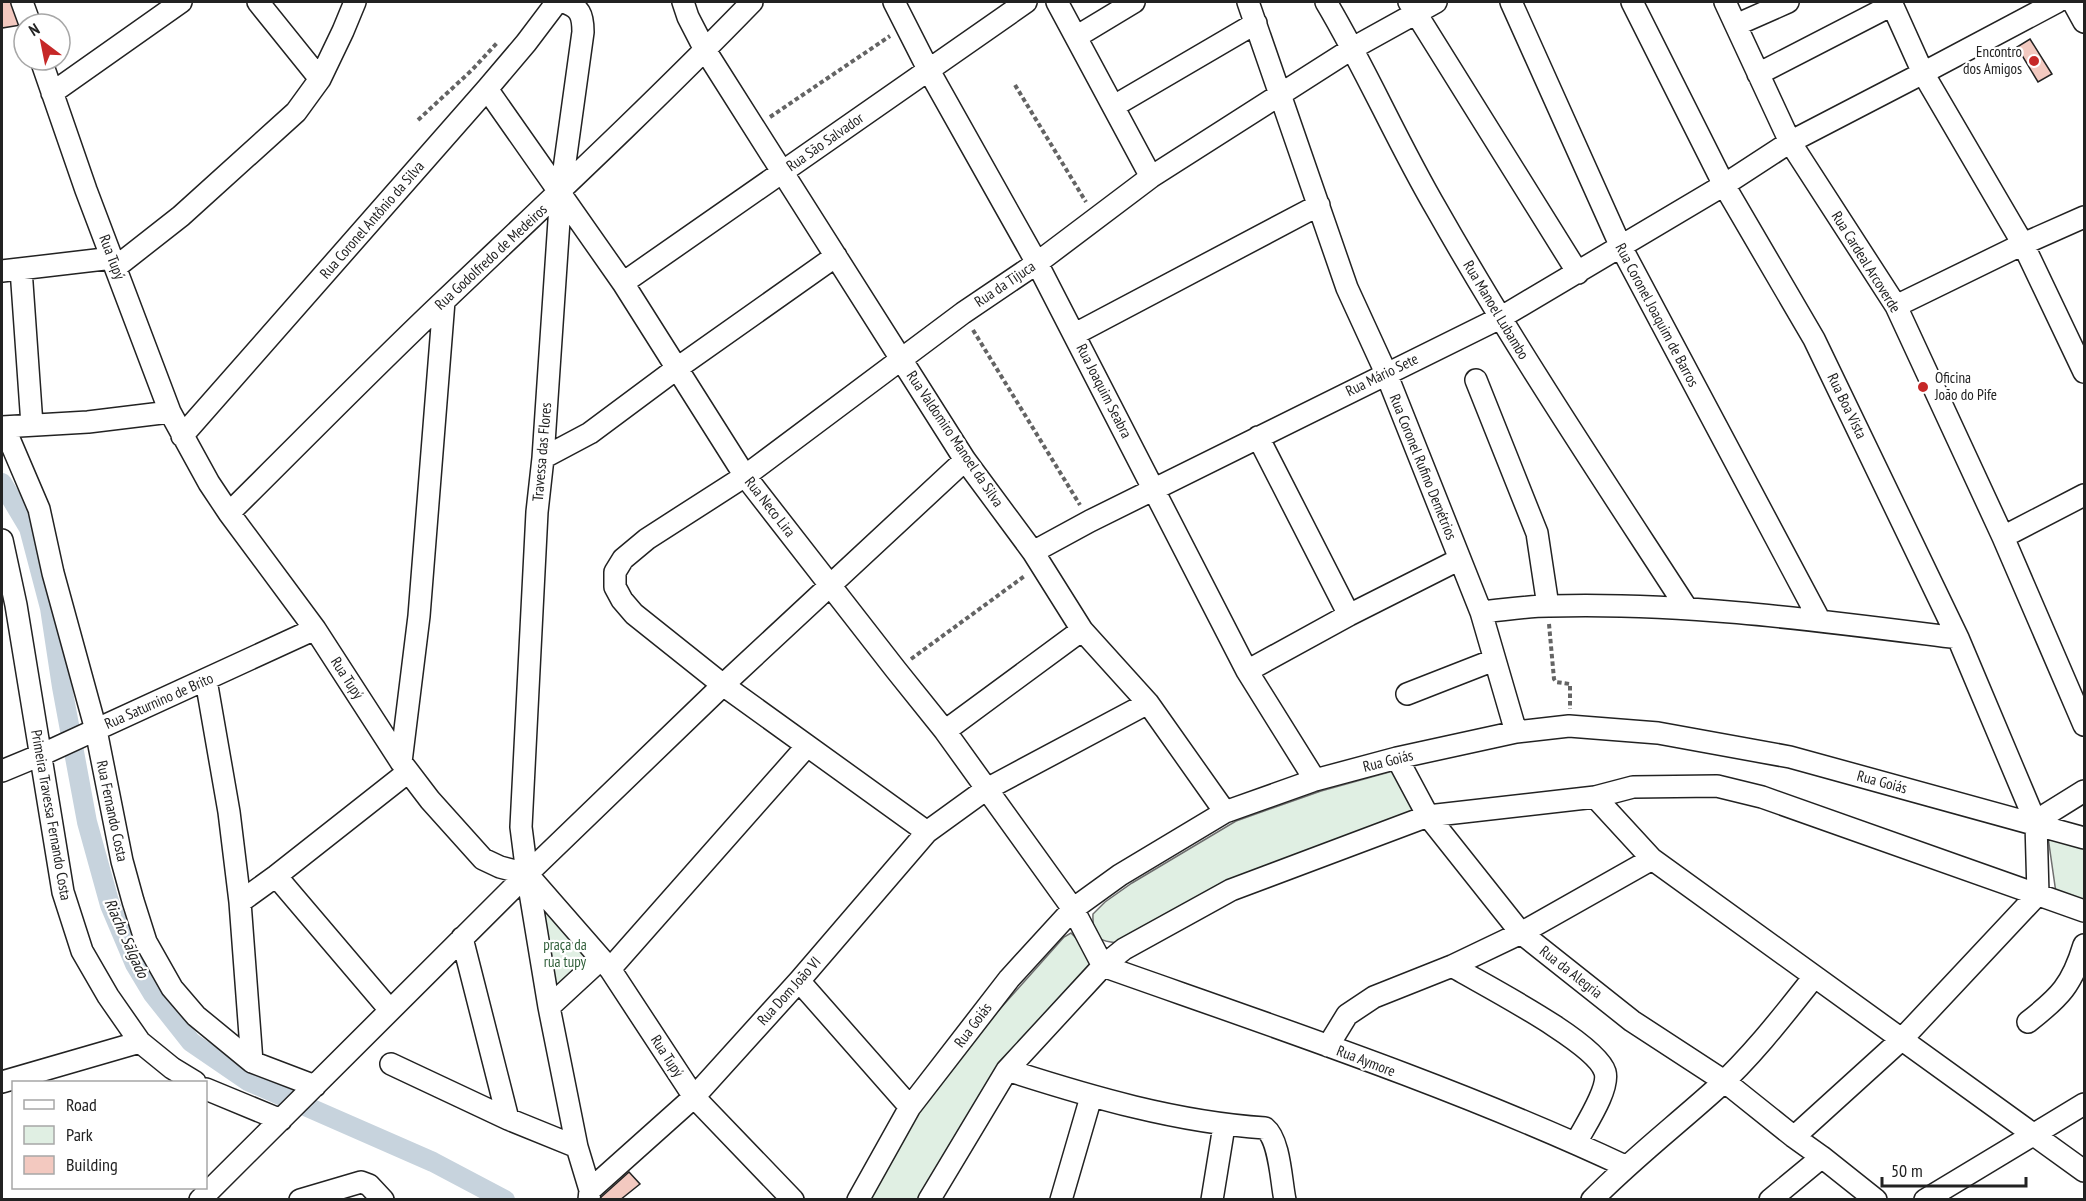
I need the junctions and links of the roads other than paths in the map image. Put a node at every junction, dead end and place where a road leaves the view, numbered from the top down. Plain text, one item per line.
1 (181, 2) edge
2 (258, 2) edge
3 (355, 2) edge
4 (557, 2) edge
5 (563, 2) edge
6 (683, 2) edge
7 (752, 2) edge
8 (894, 2) edge
9 (1026, 2) edge
10 (1057, 2) edge
11 (1134, 2) edge
12 (1248, 2) edge
13 (1326, 2) edge
14 (1436, 2) edge
15 (1511, 2) edge
16 (1632, 2) edge
17 (1725, 2) edge
18 (1788, 2) edge
19 (2056, 2) edge
20 (2073, 2) edge
21 (1892, 3) edge
22 (1412, 8) edge
23 (2085, 22) edge
24 (1256, 23) junction
25 (1736, 25) junction
26 (1076, 37) junction
27 (1353, 48) junction
28 (705, 50) junction
29 (928, 69) junction
30 (45, 72) edge
31 (1758, 74) junction
32 (1923, 74) junction
33 (320, 79) junction
34 (487, 89) junction
35 (52, 93) junction
36 (1281, 94) junction
37 (1114, 106) junction
38 (1790, 142) junction
39 (782, 171) junction
40 (1151, 177) junction
41 (1724, 185) junction
42 (561, 191) junction
43 (1320, 205) junction
44 (2085, 217) edge
45 (2024, 244) junction
46 (1620, 247) junction
47 (836, 256) junction
48 (114, 262) junction
49 (1037, 263) junction
50 (11, 270) edge
51 (1578, 273) junction
52 (623, 283) junction
53 (444, 301) junction
54 (1896, 306) junction
55 (1500, 318) junction
56 (1075, 334) junction
57 (902, 360) junction
58 (676, 369) junction
59 (2085, 372) edge
60 (1386, 373) junction
61 (1476, 380) dead end
62 (170, 412) junction
63 (32, 425) junction
64 (3, 427) edge
65 (182, 436) junction
66 (1258, 437) junction
67 (543, 458) junction
68 (965, 460) junction
69 (745, 476) junction
70 (1155, 490) junction
71 (2085, 495) edge
72 (229, 513) junction
73 (2003, 537) junction
74 (2, 540) edge
75 (1036, 558) junction
76 (1460, 559) junction
77 (831, 585) junction
78 (1548, 606) junction
79 (1686, 608) junction
80 (1481, 612) junction
81 (1349, 615) junction
82 (1820, 621) junction
83 (315, 629) junction
84 (1082, 630) junction
85 (1958, 638) junction
86 (1494, 660) junction
87 (1247, 670) junction
88 (206, 680) junction
89 (723, 685) junction
90 (1407, 694) dead end
91 (1148, 704) junction
92 (2085, 725) edge
93 (94, 730) junction
94 (945, 730) junction
95 (1516, 732) junction
96 (807, 746) junction
97 (42, 754) junction
98 (1397, 758) junction
99 (404, 767) junction
100 (2, 771) edge
101 (1316, 780) junction
102 (985, 790) junction
103 (2085, 791) edge
104 (1595, 797) junction
105 (1225, 812) junction
106 (1428, 816) junction
107 (2036, 823) junction
108 (927, 832) junction
109 (2085, 838) edge
110 (1652, 859) junction
111 (527, 874) junction
112 (276, 876) junction
113 (2038, 894) junction
114 (240, 902) junction
115 (1072, 909) junction
116 (2085, 911) edge
117 (1521, 933) junction
118 (462, 938) junction
119 (2085, 945) edge
120 (606, 964) junction
121 (1103, 966) junction
122 (1452, 966) junction
123 (1814, 977) junction
124 (799, 981) junction
125 (549, 1007) junction
126 (390, 1010) junction
127 (2028, 1022) dead end
128 (1902, 1039) junction
129 (140, 1042) junction
130 (1328, 1046) junction
131 (252, 1062) junction
132 (391, 1064) dead end
133 (1007, 1070) junction
134 (192, 1081) edge
135 (1724, 1081) junction
136 (2, 1082) edge
137 (314, 1086) junction
138 (207, 1089) edge
139 (694, 1097) junction
140 (1091, 1097) junction
141 (2085, 1104) edge
142 (910, 1107) junction
143 (283, 1117) junction
144 (508, 1119) junction
145 (1224, 1126) junction
146 (2034, 1133) junction
147 (1794, 1137) junction
148 (1576, 1143) junction
149 (578, 1147) junction
150 (1822, 1157) junction
151 (1625, 1166) junction
152 (2085, 1171) edge
153 (590, 1195) edge
154 (200, 1200) edge
155 (300, 1200) edge
156 (382, 1200) edge
157 (793, 1200) edge
158 (858, 1200) edge
159 (929, 1200) edge
160 (1061, 1200) edge
161 (1212, 1200) edge
162 (1286, 1200) edge
163 (1592, 1200) edge
164 (1770, 1200) edge
165 (1876, 1200) edge
166 (1925, 1200) edge

1 - 35 street
2 - 33 street
3 - 33 street
4 - 34 street, Rua Coronel Antônio da Silva
5 - 42 street, Travessa das Flores
6 - 28 street, Rua Valdomiro Manoel da Silva
7 - 28 street, Rua Godolfredo de Medeiros
8 - 29 street, Rua Joaquim Seabra
9 - 29 street, Rua São Salvador
10 - 26 street
11 - 26 street
12 - 24 street, Rua Coronel Rufino Demétrios
13 - 27 street, Rua Manoel Lubambo
14 - 22 street, Rua da Tijuca
15 - 46 street, Rua Coronel Joaquim de Barros
16 - 41 street, Rua Boa Vista
17 - 25 street, Rua Cardeal Arcoverde
18 - 25 street
19 - 32 street, Rua Mário Sete
20 - 23 street
21 - 31 street
21 - 32 street
22 - 27 street, Rua da Tijuca
22 - 51 street
24 - 36 street, Rua Coronel Rufino Demétrios
24 - 37 street
25 - 31 street, Rua Cardeal Arcoverde
26 - 37 street
27 - 36 street, Rua da Tijuca
27 - 55 street, Rua Manoel Lubambo
28 - 39 street, Rua Valdomiro Manoel da Silva
28 - 42 street, Rua Godolfredo de Medeiros
29 - 39 street, Rua São Salvador
29 - 49 street, Rua Joaquim Seabra
30 - 35 street, Rua Tupý
31 - 38 street, Rua Cardeal Arcoverde
32 - 38 street, Rua Mário Sete
32 - 45 street
33 - 48 street
34 - 42 street, Rua Neco Lira
34 - 65 street, Rua Coronel Antônio da Silva
35 - 48 street, Rua Tupý
36 - 40 street, Rua da Tijuca
36 - 43 street, Rua Coronel Rufino Demétrios
37 - 40 street
38 - 41 street, Rua Mário Sete
38 - 54 street, Rua Cardeal Arcoverde
39 - 47 street, Rua Valdomiro Manoel da Silva
39 - 52 street, Rua São Salvador
40 - 49 street, Rua da Tijuca
41 - 46 street, Rua Mário Sete
41 - 85 street, Rua Boa Vista
42 - 52 street, Rua Neco Lira
42 - 53 street, Rua Godolfredo de Medeiros
42 - 67 street, Travessa das Flores
43 - 56 street
43 - 60 street, Rua Coronel Rufino Demétrios
44 - 45 street
45 - 54 street
45 - 59 street
46 - 51 street, Rua Mário Sete
46 - 82 street, Rua Coronel Joaquim de Barros
47 - 57 street, Rua Valdomiro Manoel da Silva
47 - 58 street
48 - 50 street
48 - 62 street, Rua Tupý
49 - 56 street, Rua Joaquim Seabra
49 - 57 street, Rua da Tijuca
50 - 63 street
51 - 55 street, Rua Mário Sete
52 - 58 street, Rua Neco Lira
53 - 72 street, Rua Godolfredo de Medeiros
53 - 99 street
54 - 73 street, Rua Cardeal Arcoverde
55 - 60 street, Rua Mário Sete
55 - 79 street, Rua Manoel Lubambo
56 - 70 street, Rua Joaquim Seabra
57 - 68 street, Rua Valdomiro Manoel da Silva
57 - 69 street, Rua da Tijuca
58 - 67 street
58 - 69 street, Rua Neco Lira
60 - 66 street, Rua Mário Sete
60 - 76 street, Rua Coronel Rufino Demétrios
61 - 78 street
62 - 63 street
62 - 65 street, Rua Tupý
63 - 64 street
64 - 93 street, Rua Fernando Costa
65 - 72 street, Rua Tupý
66 - 70 street, Rua Mário Sete
66 - 81 street
67 - 111 street, Travessa das Flores
68 - 75 street, Rua Valdomiro Manoel da Silva
68 - 77 street
69 - 77 street, Rua Neco Lira
69 - 89 street, Rua da Tijuca
70 - 75 street, Rua Mário Sete
70 - 87 street, Rua Joaquim Seabra
71 - 73 street
72 - 83 street, Rua Tupý
73 - 92 street, Rua Cardeal Arcoverde
74 - 97 street, Primeira Travessa Fernando Costa
75 - 84 street, Rua Valdomiro Manoel da Silva
76 - 80 street, Rua Coronel Rufino Demétrios
76 - 81 street
77 - 89 street
77 - 94 street, Rua Neco Lira
78 - 79 street
78 - 80 street
79 - 82 street
80 - 86 street, Rua Coronel Rufino Demétrios
81 - 87 street
82 - 85 street
83 - 88 street, Rua Saturnino de Brito
83 - 99 street, Rua Tupý
84 - 91 street, Rua Valdomiro Manoel da Silva
84 - 94 street
85 - 107 street, Rua Boa Vista
86 - 90 street
86 - 95 street, Rua Coronel Rufino Demétrios
87 - 101 street, Rua Joaquim Seabra
88 - 93 street, Rua Saturnino de Brito
88 - 114 street
89 - 96 street
89 - 111 street
91 - 102 street, Rua Dom João VI
91 - 105 street, Rua Valdomiro Manoel da Silva
93 - 97 street, Rua Saturnino de Brito
93 - 131 street, Rua Fernando Costa
94 - 102 street, Rua Neco Lira
95 - 98 street, Rua Goiás
95 - 107 street, Rua Goiás
96 - 108 street
96 - 120 street
97 - 100 street, Rua Saturnino de Brito
97 - 129 street, Primeira Travessa Fernando Costa
98 - 101 street, Rua Goiás
98 - 106 street, Rua da Alegria
99 - 111 street, Rua Tupý
99 - 112 street
101 - 105 street, Rua Goiás
102 - 108 street, Rua Dom João VI
102 - 115 street, Rua Neco Lira
103 - 107 street
104 - 106 street
104 - 110 street
104 - 113 street
105 - 115 street, Rua Goiás
106 - 117 street, Rua da Alegria
106 - 121 street
107 - 109 street, Rua Goiás
107 - 113 street
108 - 124 street, Rua Dom João VI
110 - 117 street
110 - 123 street
111 - 118 street
111 - 120 street, Rua Tupý
111 - 125 street, Travessa das Flores
112 - 114 street
112 - 126 street
113 - 116 street
113 - 128 street
114 - 131 street
115 - 121 street, Rua Neco Lira
115 - 142 street, Rua Goiás
117 - 122 street
117 - 135 street, Rua da Alegria
118 - 126 street
118 - 144 street
119 - 127 street
120 - 125 street
120 - 139 street, Rua Tupý
121 - 130 street, Rua Aymore
121 - 133 street
122 - 130 street
122 - 148 street
123 - 128 street
123 - 135 street
124 - 139 street, Rua Dom João VI
124 - 142 street
125 - 149 street, Travessa das Flores
126 - 137 street
128 - 146 street
128 - 147 street
129 - 134 street, Primeira Travessa Fernando Costa
129 - 136 street
130 - 148 street, Rua Aymore
131 - 137 street, Rua Fernando Costa
132 - 144 street
133 - 140 street
133 - 159 street
135 - 147 street, Rua da Alegria
135 - 151 street
137 - 143 street
138 - 143 street
139 - 153 street, Rua Dom João VI
139 - 157 street, Rua Tupý
140 - 145 street
140 - 160 street
141 - 146 street
142 - 158 street, Rua Goiás
143 - 154 street
144 - 149 street
145 - 161 street
145 - 162 street
146 - 152 street
146 - 166 street
147 - 150 street, Rua da Alegria
148 - 151 street, Rua Aymore
149 - 153 street, Travessa das Flores
150 - 164 street
150 - 165 street, Rua da Alegria
151 - 163 street
155 - 156 street

